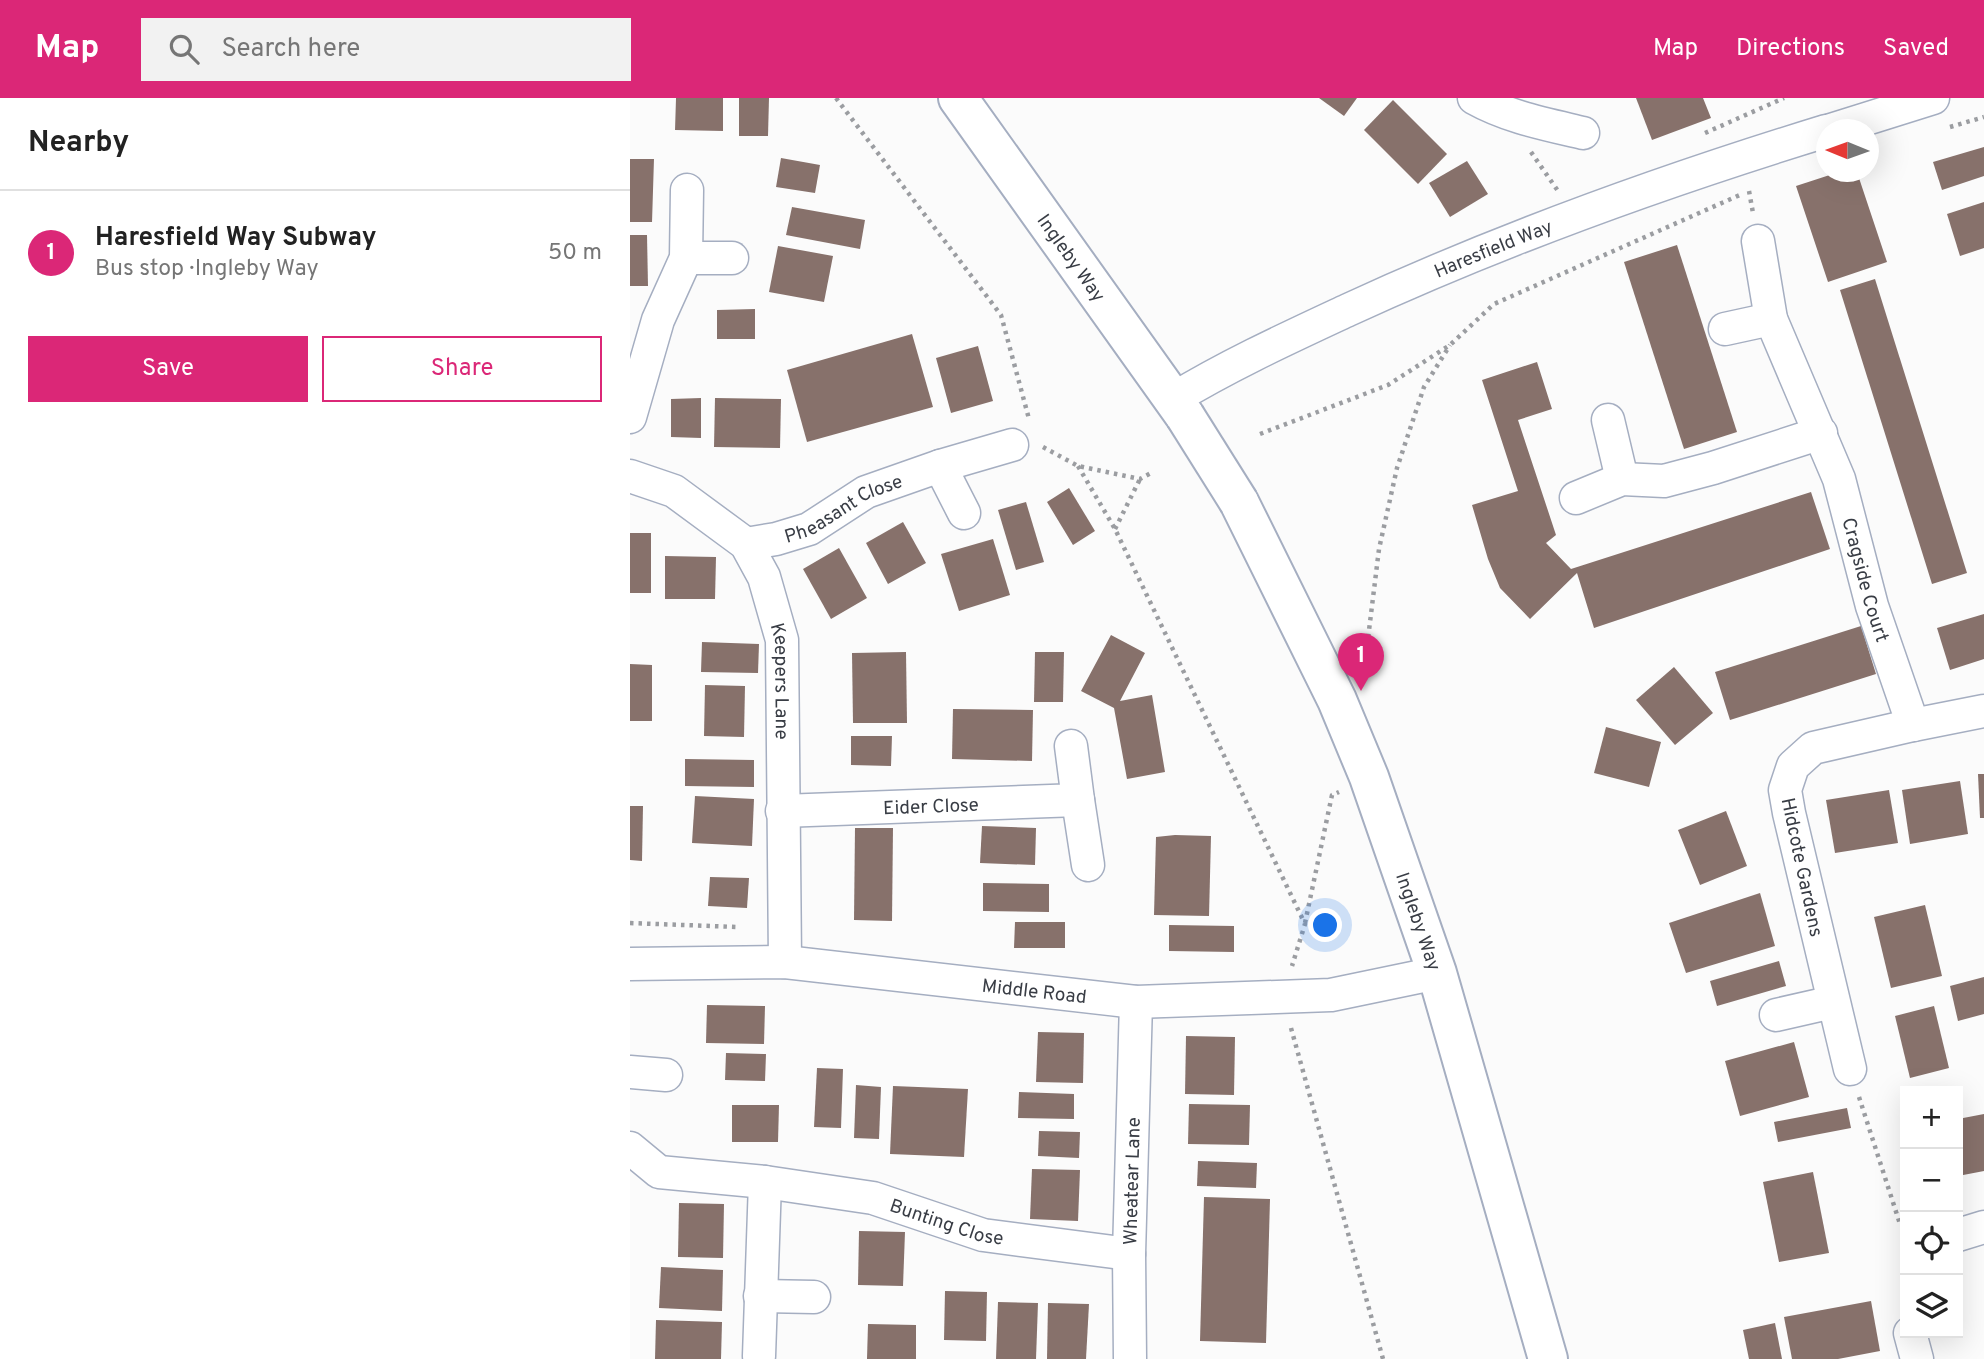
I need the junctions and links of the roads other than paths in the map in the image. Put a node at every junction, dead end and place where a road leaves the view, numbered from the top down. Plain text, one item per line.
1 (958, 98) edge
2 (1474, 98) edge
3 (1933, 98) edge
4 (1902, 103) edge
5 (1525, 112) edge
6 (1859, 119) edge
7 (1583, 133) dead end
8 (1816, 134) edge
9 (687, 190) dead end
10 (1758, 241) dead end
11 (686, 258) junction
12 (732, 258) dead end
13 (1771, 319) junction
14 (1725, 329) dead end
15 (1179, 408) junction
16 (630, 416) edge
17 (1608, 420) dead end
18 (1821, 433) junction
19 (1027, 440) road end
20 (940, 466) junction
21 (630, 476) edge
22 (1622, 479) junction
23 (1576, 498) dead end
24 (964, 513) dead end
25 (746, 544) junction
26 (1984, 711) edge
27 (1913, 724) junction
28 (1071, 746) dead end
29 (1078, 800) junction
30 (782, 811) junction
31 (1088, 865) dead end
32 (785, 962) junction
33 (630, 964) edge
34 (1437, 973) junction
35 (1136, 1002) junction
36 (1833, 1002) junction
37 (1776, 1015) dead end
38 (1850, 1069) road end
39 (630, 1072) edge
40 (666, 1075) dead end
41 (630, 1148) edge
42 (765, 1182) junction
43 (1984, 1227) edge
44 (1963, 1233) edge
45 (1129, 1254) junction
46 (760, 1296) junction
47 (814, 1297) dead end
48 (1911, 1338) edge
49 (759, 1356) dead end
50 (1130, 1359) edge
51 (1548, 1359) edge
52 (1917, 1359) edge

1 - 15 street, Ingleby Way
2 - 5 street
3 - 4 street, Haresfield Way
4 - 6 street, Haresfield Way
5 - 7 street
8 - 15 street, Haresfield Way
9 - 11 street
10 - 13 street, Cragside Court
11 - 12 street
11 - 16 street
13 - 14 street
13 - 18 street, Cragside Court
15 - 34 street, Ingleby Way, bridge
17 - 22 street
18 - 22 street
18 - 27 street, Cragside Court
19 - 20 street, Pheasant Close
20 - 24 street
20 - 25 street, Pheasant Close
21 - 25 street, Keepers Lane
22 - 23 street
25 - 30 street, Keepers Lane
26 - 27 street, Hidcote Gardens
27 - 36 street, Hidcote Gardens
28 - 29 street
29 - 30 street, Eider Close
29 - 31 street
30 - 32 street, Keepers Lane
32 - 33 street, Middle Road
32 - 35 street, Middle Road
34 - 35 street, Middle Road
34 - 51 street, Ingleby Way
35 - 45 street, Wheatear Lane
36 - 37 street
36 - 38 street, Hidcote Gardens
39 - 40 street
41 - 42 street, Bunting Close
42 - 45 street, Bunting Close
42 - 46 street
43 - 44 street
45 - 50 street, Wheatear Lane
46 - 47 street
46 - 49 street
48 - 52 street

